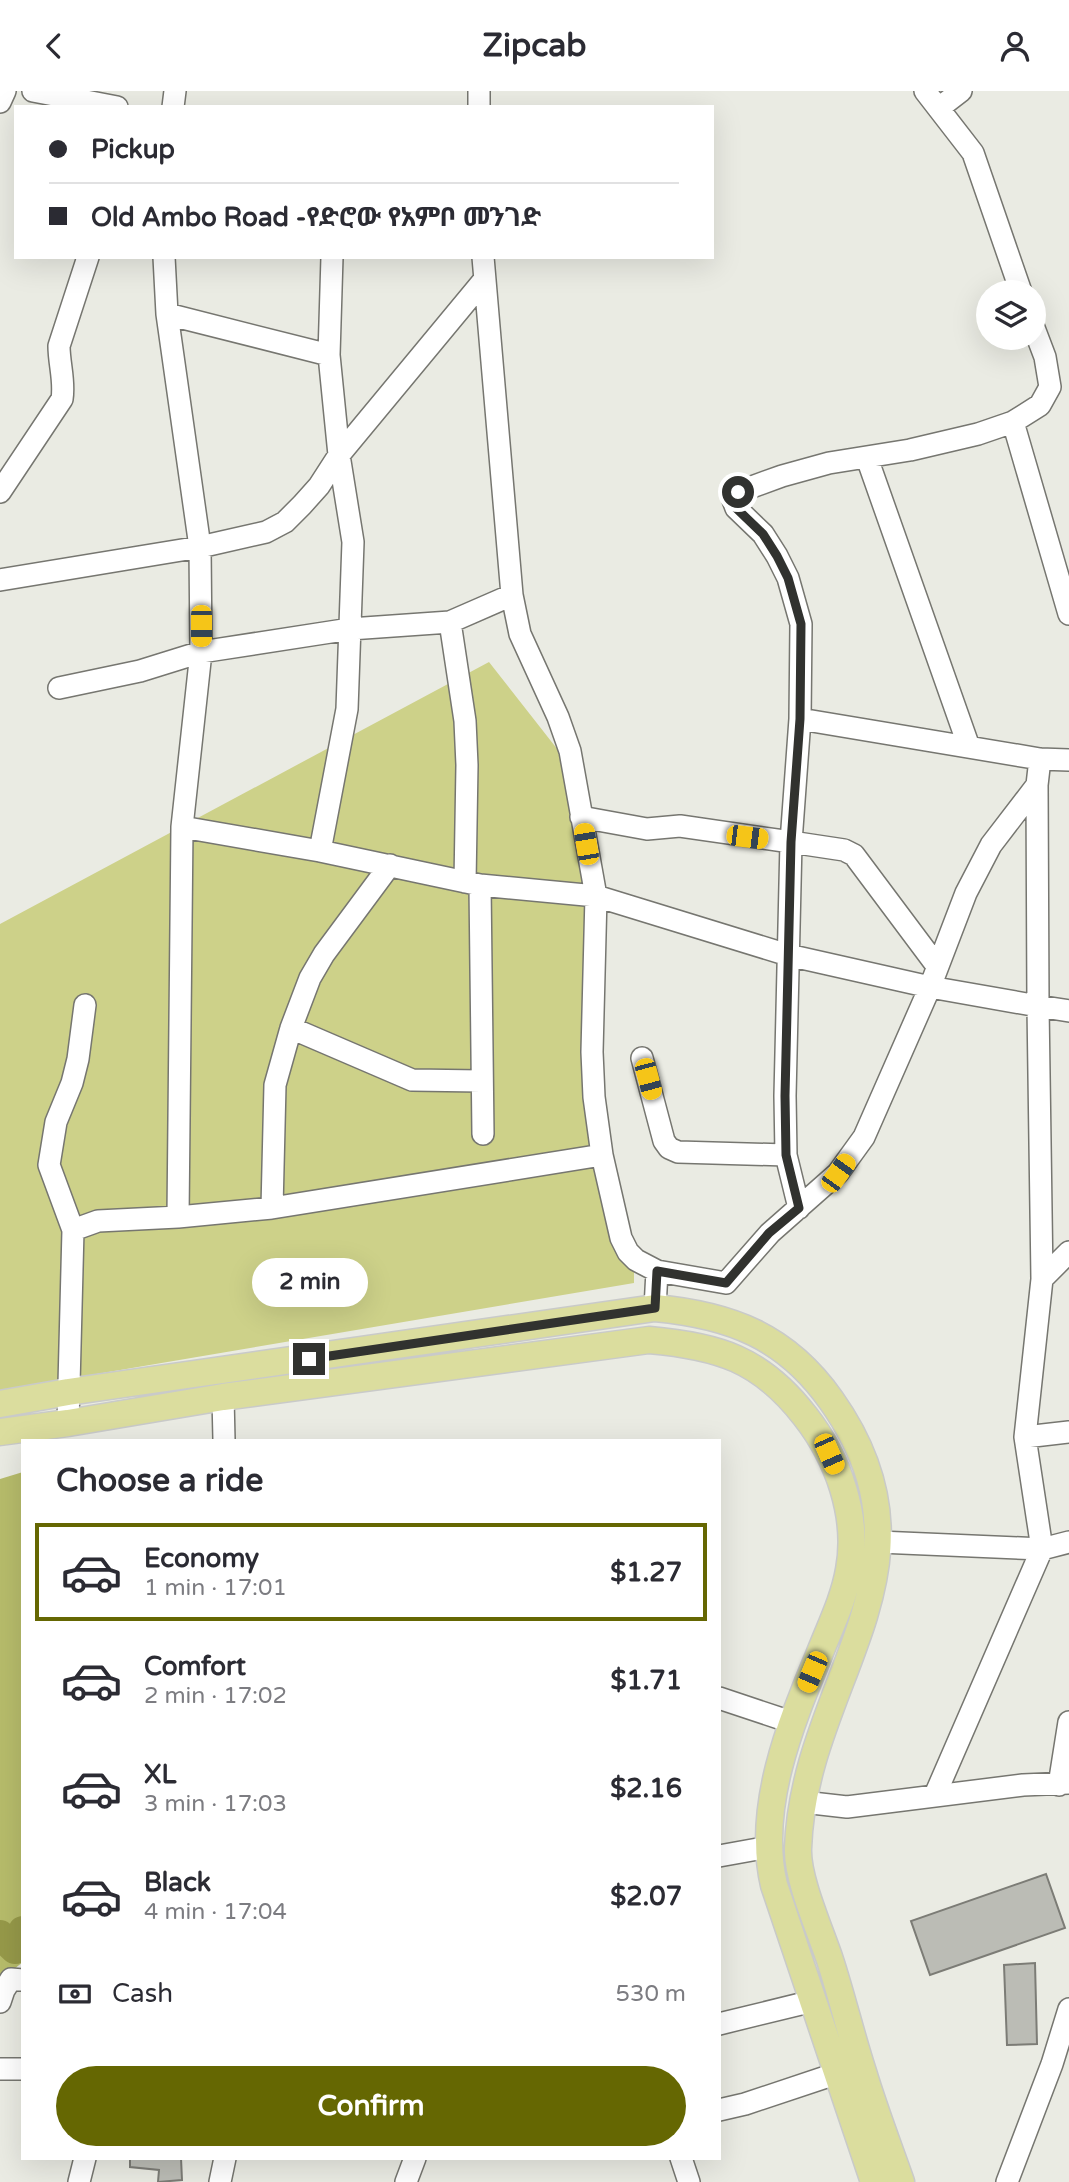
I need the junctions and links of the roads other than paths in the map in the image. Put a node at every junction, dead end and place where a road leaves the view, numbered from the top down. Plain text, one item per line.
1 (5, 91) edge
2 (33, 91) edge
3 (925, 91) edge
4 (961, 91) edge
5 (0, 102) edge
6 (106, 105) edge
7 (939, 108) junction
8 (87, 259) edge
9 (162, 259) edge
10 (332, 259) edge
11 (483, 259) edge
12 (484, 280) junction
13 (1017, 280) edge
14 (167, 314) junction
15 (1042, 350) edge
16 (329, 355) junction
17 (1013, 422) junction
18 (339, 454) junction
19 (867, 458) junction
20 (0, 492) edge
21 (200, 547) junction
22 (0, 580) edge
23 (512, 595) junction
24 (1069, 614) edge
25 (450, 622) junction
26 (350, 629) junction
27 (201, 652) junction
28 (59, 688) dead end
29 (800, 719) junction
30 (969, 747) junction
31 (1040, 759) junction
32 (1069, 761) edge
33 (1037, 785) junction
34 (581, 817) junction
35 (182, 827) junction
36 (791, 842) junction
37 (320, 851) junction
38 (390, 865) junction
39 (473, 884) junction
40 (596, 896) junction
41 (788, 955) junction
42 (934, 976) junction
43 (85, 1005) dead end
44 (1038, 1006) junction
45 (1069, 1011) edge
46 (292, 1028) junction
47 (642, 1058) dead end
48 (481, 1081) junction
49 (483, 1134) dead end
50 (602, 1155) junction
51 (786, 1155) junction
52 (272, 1208) junction
53 (799, 1208) junction
54 (178, 1217) junction
55 (73, 1230) junction
56 (1069, 1252) edge
57 (657, 1271) junction
58 (1042, 1279) junction
59 (655, 1308) junction
60 (68, 1392) junction
61 (223, 1397) junction
62 (0, 1404) edge
63 (68, 1423) junction
64 (0, 1432) edge
65 (1069, 1432) edge
66 (1025, 1437) junction
67 (224, 1439) edge
68 (854, 1440) junction
69 (829, 1454) junction
70 (879, 1542) junction
71 (1069, 1542) edge
72 (1042, 1549) junction
73 (721, 1699) edge
74 (791, 1722) junction
75 (1069, 1722) edge
76 (1064, 1784) edge
77 (935, 1795) junction
78 (803, 1802) junction
79 (769, 1847) junction
80 (721, 1856) edge
81 (21, 1980) edge
82 (813, 2001) junction
83 (0, 2002) edge
84 (1069, 2009) edge
85 (721, 2024) edge
86 (0, 2069) edge
87 (21, 2069) edge
88 (838, 2073) junction
89 (721, 2110) edge
90 (84, 2160) edge
91 (225, 2160) edge
92 (414, 2160) edge
93 (682, 2160) edge
94 (79, 2182) edge
95 (220, 2182) edge
96 (406, 2182) edge
97 (689, 2182) edge
98 (874, 2182) edge
99 (901, 2182) edge
100 (1007, 2182) edge

1 - 5 street
2 - 6 street
3 - 7 street
4 - 7 street
7 - 13 street
8 - 20 street
9 - 14 street
10 - 16 street
11 - 12 street
12 - 18 street
12 - 23 street
14 - 16 street
14 - 21 street
15 - 17 street
16 - 18 street
17 - 19 street
17 - 24 street
18 - 21 street
18 - 26 street
19 - 29 street
19 - 30 street
21 - 22 street
21 - 27 street
23 - 25 street
23 - 34 street
25 - 26 street
25 - 39 street
26 - 27 street
26 - 37 street
27 - 28 street
27 - 35 street
29 - 30 street
29 - 36 street
30 - 31 street
31 - 32 street
31 - 33 street
33 - 42 street
33 - 44 street
34 - 36 street
34 - 40 street
35 - 37 street
35 - 54 street
36 - 41 street
36 - 42 street
37 - 38 street
38 - 39 street
38 - 46 street
39 - 40 street
39 - 48 street
40 - 41 street
40 - 50 street
41 - 42 street
41 - 51 street
42 - 44 street
42 - 53 street
43 - 55 street
44 - 45 street
44 - 58 street
46 - 48 street
46 - 52 street
47 - 51 street
48 - 49 street
50 - 52 street
50 - 57 street
51 - 53 street
52 - 54 street
53 - 57 street
54 - 55 street
55 - 60 street
56 - 58 street
57 - 59 street
58 - 66 street
59 - 60 main road
59 - 68 main road
60 - 62 main road
60 - 63 street
61 - 63 main road
61 - 67 street
61 - 69 main road
63 - 64 main road
65 - 66 street
66 - 72 street
68 - 69 main road
68 - 70 main road
69 - 74 main road
70 - 72 street
70 - 78 main road
71 - 72 street
72 - 77 street
73 - 74 street
74 - 79 main road
75 - 76 street
76 - 77 street
77 - 78 street
78 - 99 main road
79 - 80 street
79 - 82 main road
81 - 83 street
82 - 85 street
82 - 88 main road
84 - 100 street
86 - 87 street
88 - 89 street
88 - 98 main road
90 - 94 street
91 - 95 street
92 - 96 street
93 - 97 street

